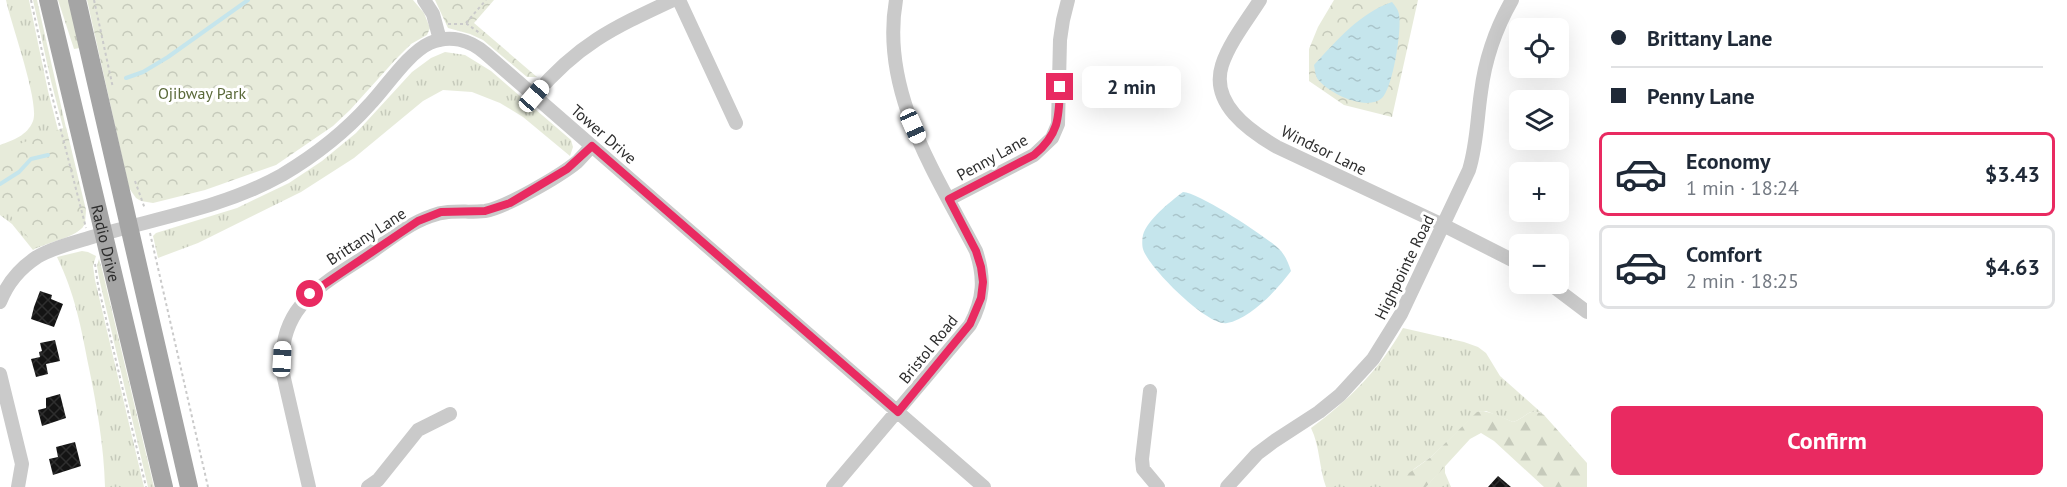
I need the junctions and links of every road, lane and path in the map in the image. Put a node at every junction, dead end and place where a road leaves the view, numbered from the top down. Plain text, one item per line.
1 (31, 0) edge
2 (48, 0) edge
3 (77, 0) edge
4 (94, 0) edge
5 (424, 0) edge
6 (486, 0) edge
7 (673, 0) edge
8 (679, 0) edge
9 (896, 0) edge
10 (1068, 0) edge
11 (1260, 0) edge
12 (1512, 0) edge
13 (465, 24) dead end
14 (440, 40) junction
15 (114, 89) dead end
16 (534, 96) junction
17 (736, 123) dead end
18 (592, 146) junction
19 (133, 176) dead end
20 (949, 199) junction
21 (143, 201) dead end
22 (84, 223) dead end
23 (1443, 225) junction
24 (128, 226) junction
25 (105, 233) junction
26 (151, 239) dead end
27 (97, 258) dead end
28 (1509, 258) edge
29 (1563, 294) edge
30 (0, 302) edge
31 (1587, 312) edge
32 (0, 374) edge
33 (1150, 391) dead end
34 (898, 412) junction
35 (450, 414) dead end
36 (18, 487) edge
37 (146, 487) edge
38 (164, 487) edge
39 (189, 487) edge
40 (208, 487) edge
41 (309, 487) edge
42 (368, 487) edge
43 (833, 487) edge
44 (984, 487) edge
45 (1158, 487) edge
46 (1227, 487) edge

1 - 22 path
2 - 25 main road, Radio Drive
3 - 24 main road, Radio Drive
4 - 15 path
5 - 14 street
6 - 13 path
7 - 16 street
8 - 17 street
9 - 20 street, Bristol Road
10 - 20 street, Penny Lane
11 - 23 street, Windsor Lane
12 - 23 street, Highpointe Road
14 - 16 street, Tower Drive
14 - 24 street
16 - 18 street, Tower Drive
18 - 34 street, Tower Drive
18 - 41 street, Brittany Lane
19 - 21 path
20 - 34 street, Bristol Road
23 - 28 street, Windsor Lane
23 - 46 street, Highpointe Road
24 - 25 street
24 - 39 main road, Radio Drive
25 - 30 street
25 - 38 main road, Radio Drive
26 - 40 path
27 - 37 path
29 - 31 street
32 - 36 street
33 - 45 street
34 - 43 street, Bristol Road
34 - 44 street, Tower Drive
35 - 42 street

